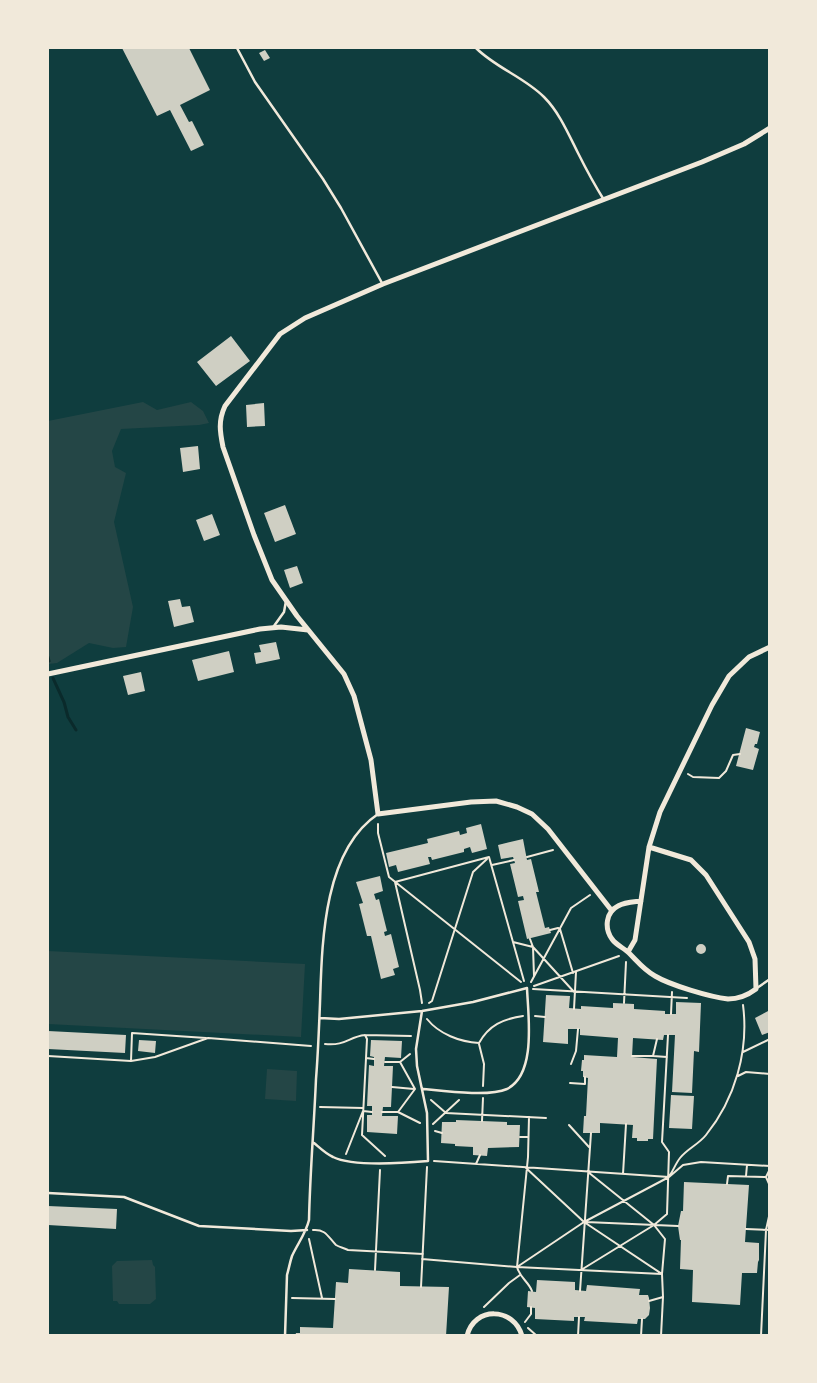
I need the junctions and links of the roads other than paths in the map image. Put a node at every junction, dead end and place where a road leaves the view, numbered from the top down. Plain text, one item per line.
1 (237, 48) edge
2 (476, 48) edge
3 (770, 128) edge
4 (604, 200) junction
5 (383, 284) junction
6 (286, 601) junction
7 (272, 627) junction
8 (308, 630) junction
9 (770, 647) edge
10 (48, 674) edge
11 (378, 814) junction
12 (649, 847) junction
13 (641, 901) junction
14 (612, 910) junction
15 (628, 952) junction
16 (770, 979) edge
17 (756, 989) junction
18 (422, 1011) junction
19 (320, 1018) junction
20 (423, 1089) junction
21 (314, 1143) junction
22 (48, 1193) edge
23 (307, 1230) junction
24 (285, 1336) edge
25 (467, 1336) edge
26 (522, 1336) edge

1 - 5 lane
2 - 4 lane
3 - 4 street
4 - 5 street
5 - 6 street
6 - 7 lane
6 - 8 street
7 - 8 street
7 - 10 street
8 - 11 street
9 - 12 street
11 - 14 street
11 - 19 lane
12 - 13 street
12 - 17 street
13 - 14 street
13 - 15 street
14 - 15 street
15 - 17 street
16 - 17 lane
18 - 19 lane
18 - 20 lane
18 - 20 lane
19 - 21 lane
20 - 21 lane
21 - 23 lane
22 - 23 lane
23 - 24 lane
25 - 26 street

